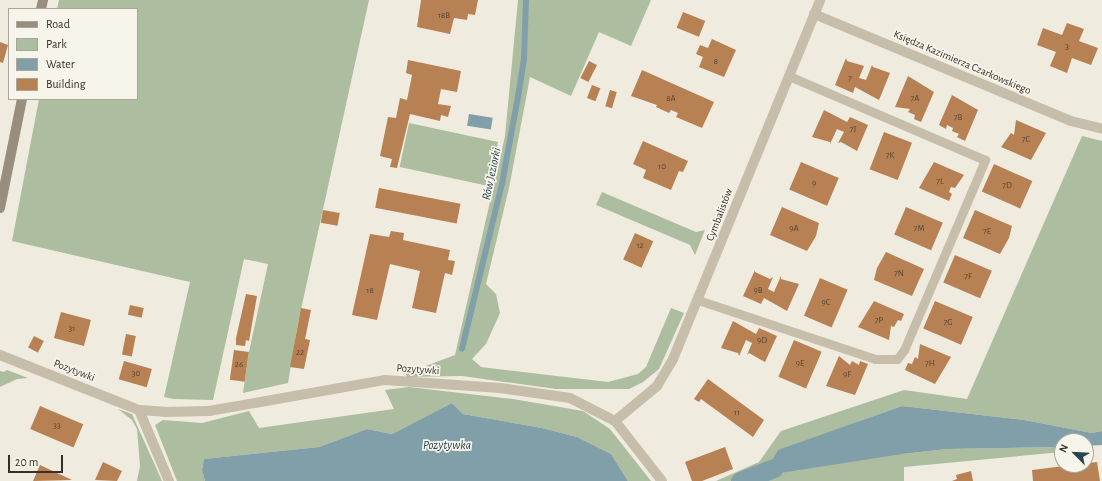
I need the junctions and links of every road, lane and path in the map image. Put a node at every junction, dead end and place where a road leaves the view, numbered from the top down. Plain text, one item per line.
1 (820, 0) edge
2 (814, 14) junction
3 (789, 76) junction
4 (22, 100) edge
5 (1102, 129) edge
6 (0, 208) edge
7 (698, 300) junction
8 (0, 355) edge
9 (139, 410) junction
10 (615, 421) junction
11 (169, 481) edge
12 (662, 481) edge

1 - 2 street, Cymbalistów
2 - 3 street, Cymbalistów
2 - 5 street, Księdza Kazimierza Czarkowskiego
3 - 7 street, Cymbalistów
3 - 7 lane
4 - 6 street
7 - 10 street, Cymbalistów
8 - 9 street, Pozytywki
9 - 10 street, Pozytywki
9 - 11 street
10 - 12 street, Pozytywki

